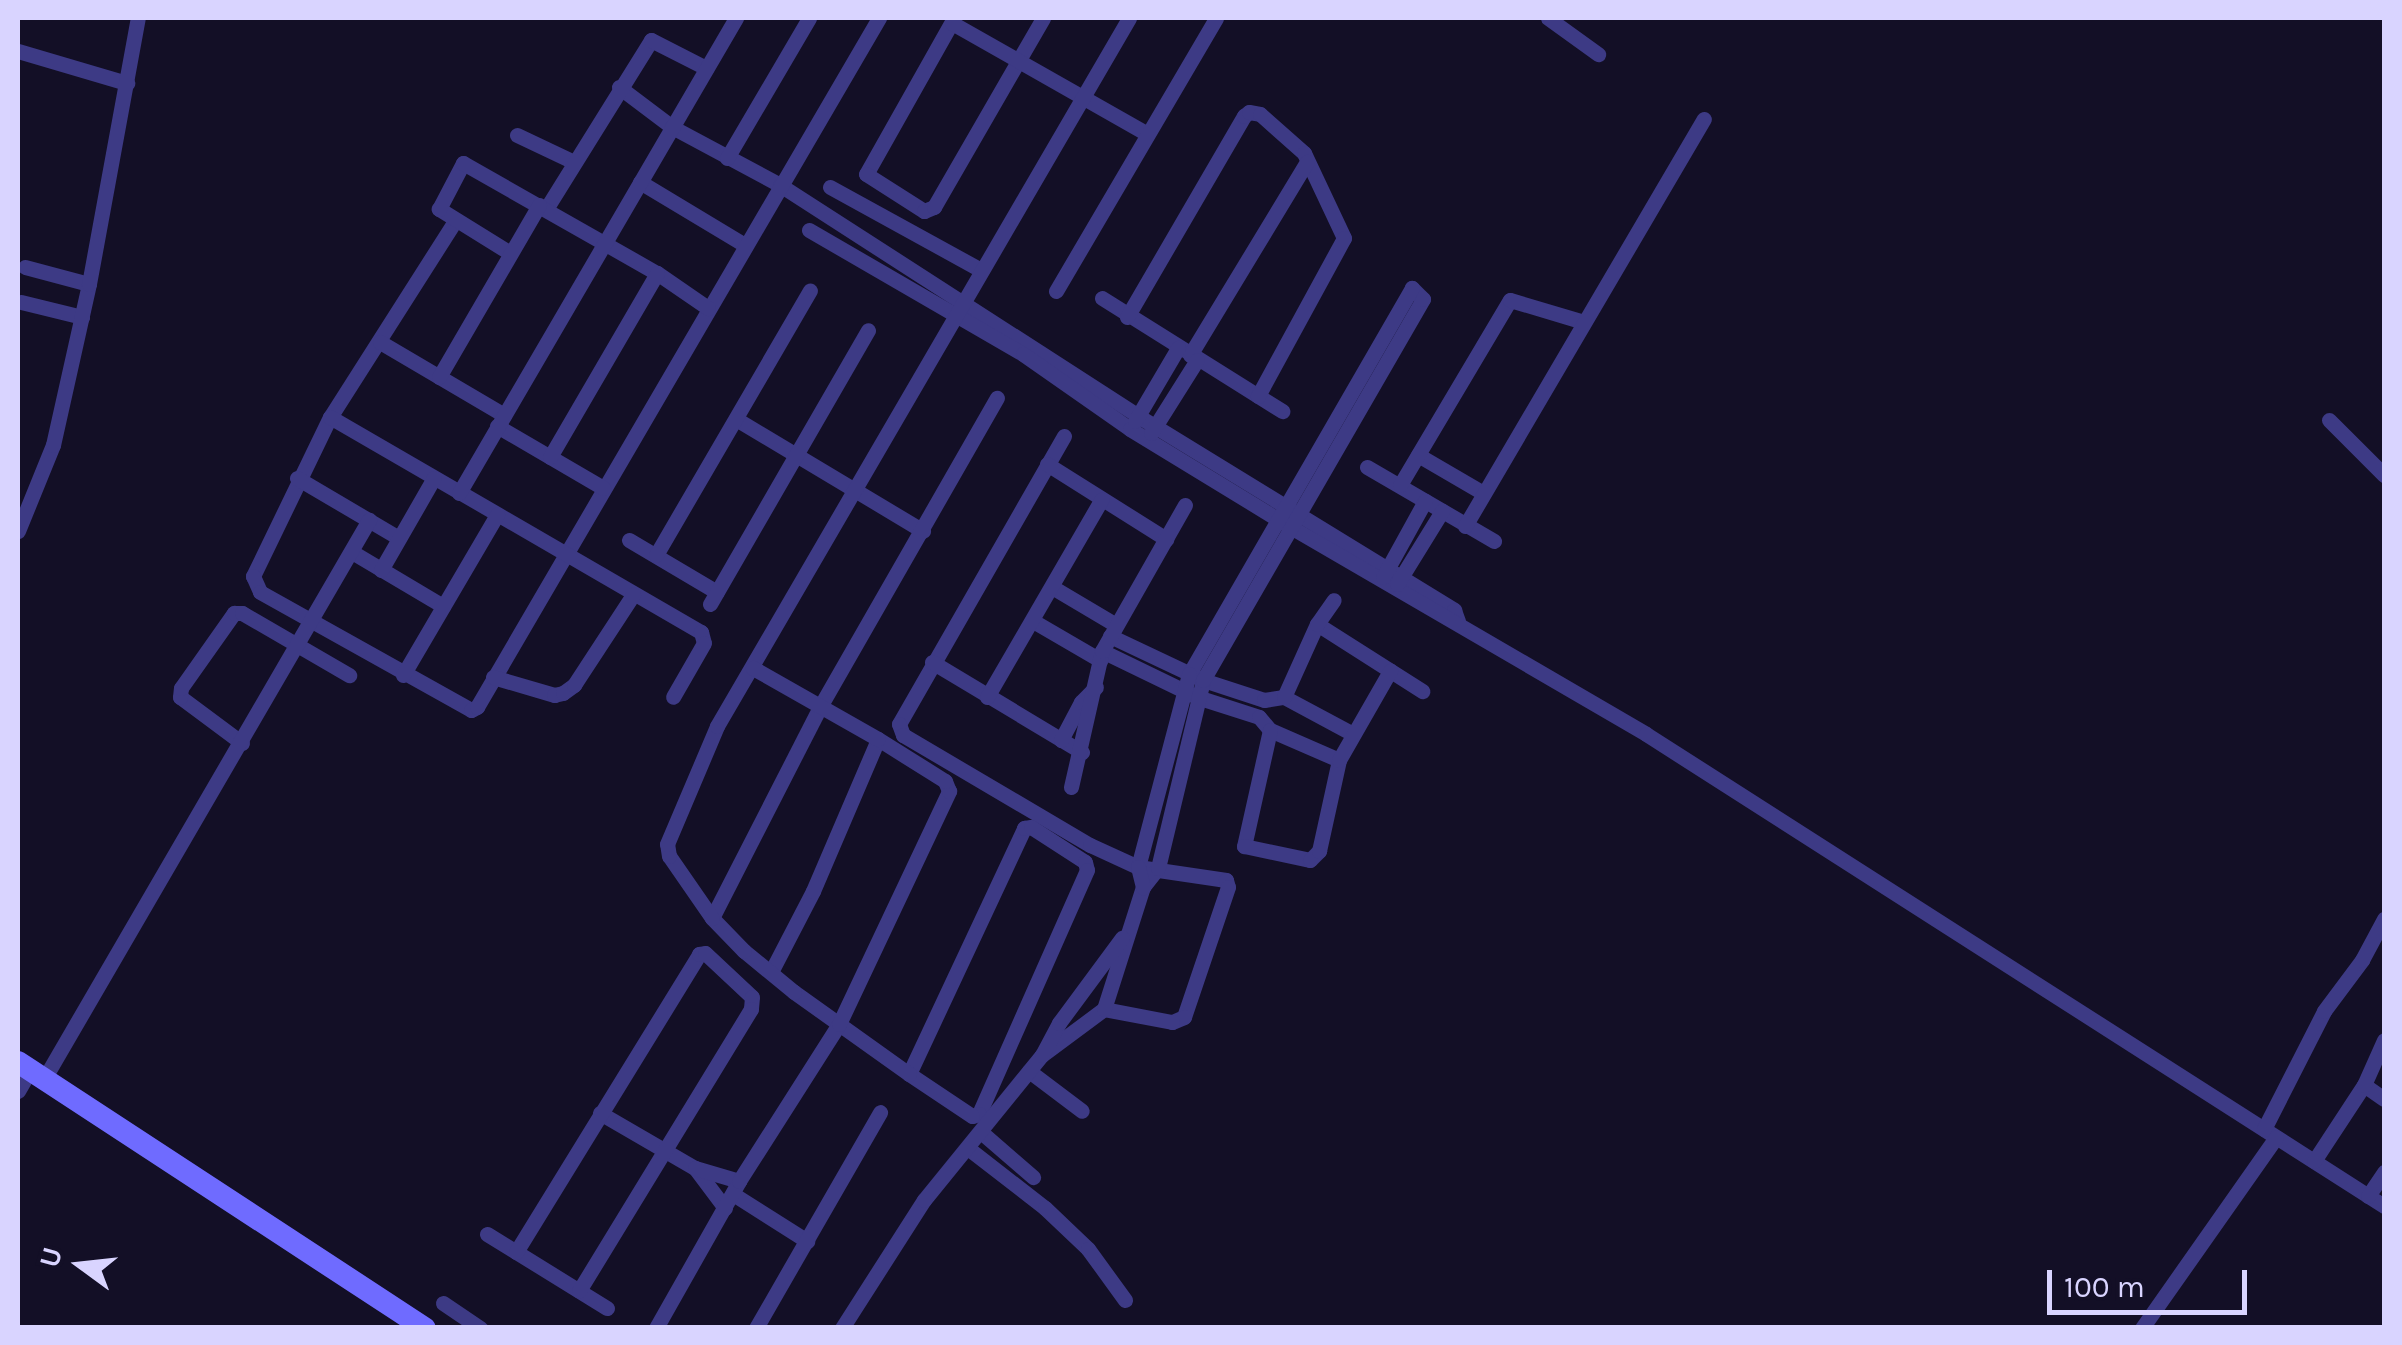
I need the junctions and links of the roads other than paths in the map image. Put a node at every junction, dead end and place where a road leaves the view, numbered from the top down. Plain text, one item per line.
1 (138, 18) edge
2 (736, 18) edge
3 (809, 18) edge
4 (879, 18) edge
5 (1042, 18) edge
6 (1130, 18) edge
7 (1216, 18) edge
8 (1548, 18) edge
9 (953, 20) edge
10 (18, 51) edge
11 (1598, 54) dead end
12 (1016, 62) junction
13 (706, 68) junction
14 (127, 83) junction
15 (619, 86) junction
16 (1084, 96) junction
17 (1704, 119) dead end
18 (672, 127) junction
19 (1147, 134) junction
20 (517, 135) dead end
21 (726, 158) junction
22 (574, 162) junction
23 (1308, 162) junction
24 (640, 182) junction
25 (780, 185) junction
26 (830, 186) dead end
27 (543, 207) junction
28 (455, 221) junction
29 (809, 230) dead end
30 (604, 243) junction
31 (745, 245) junction
32 (510, 253) junction
33 (25, 267) dead end
34 (981, 270) junction
35 (657, 273) junction
36 (89, 284) junction
37 (810, 290) dead end
38 (1056, 291) dead end
39 (1102, 298) dead end
40 (21, 302) dead end
41 (708, 308) junction
42 (959, 310) junction
43 (82, 316) junction
44 (1128, 316) junction
45 (1584, 322) junction
46 (868, 330) dead end
47 (380, 342) junction
48 (1189, 354) junction
49 (439, 377) junction
50 (1258, 396) junction
51 (997, 398) dead end
52 (1282, 411) dead end
53 (330, 417) junction
54 (501, 420) junction
55 (736, 420) junction
56 (2329, 420) dead end
57 (1134, 423) junction
58 (1151, 433) junction
59 (1064, 436) dead end
60 (796, 455) junction
61 (1418, 455) junction
62 (550, 457) junction
63 (1047, 464) junction
64 (1367, 467) dead end
65 (2384, 476) edge
66 (297, 478) junction
67 (434, 478) junction
68 (1400, 484) junction
69 (603, 488) junction
70 (856, 490) junction
71 (459, 492) junction
72 (1483, 493) junction
73 (1100, 500) junction
74 (1425, 501) junction
75 (1185, 505) dead end
76 (1442, 510) junction
77 (496, 515) junction
78 (1286, 516) junction
79 (370, 520) junction
80 (1465, 526) junction
81 (923, 531) junction
82 (18, 532) edge
83 (400, 538) junction
84 (1166, 539) junction
85 (629, 540) dead end
86 (1494, 542) dead end
87 (352, 552) junction
88 (564, 555) junction
89 (656, 556) junction
90 (381, 570) junction
91 (1391, 578) junction
92 (1052, 587) junction
93 (633, 595) junction
94 (1334, 600) dead end
95 (443, 606) junction
96 (1033, 621) junction
97 (1316, 624) junction
98 (305, 635) junction
99 (1107, 643) junction
100 (932, 662) junction
101 (753, 668) junction
102 (1390, 671) junction
103 (349, 675) dead end
104 (403, 675) junction
105 (493, 677) junction
106 (1196, 677) junction
107 (1096, 687) junction
108 (1422, 691) dead end
109 (1190, 694) junction
110 (674, 697) dead end
111 (987, 697) junction
112 (1284, 697) junction
113 (1264, 700) junction
114 (821, 705) junction
115 (1259, 717) junction
116 (1270, 730) junction
117 (1353, 734) junction
118 (878, 738) junction
119 (1061, 740) junction
120 (242, 742) junction
121 (1082, 752) junction
122 (1340, 760) junction
123 (1071, 787) dead end
124 (1138, 867) junction
125 (1158, 868) junction
126 (1144, 887) junction
127 (712, 918) junction
128 (2384, 919) edge
129 (1128, 930) junction
130 (771, 972) junction
131 (1104, 1009) junction
132 (833, 1035) junction
133 (2384, 1040) edge
134 (1042, 1055) junction
135 (30, 1070) edge
136 (1029, 1070) junction
137 (909, 1074) junction
138 (2364, 1085) junction
139 (18, 1091) edge
140 (2384, 1098) edge
141 (1082, 1111) dead end
142 (880, 1112) dead end
143 (600, 1113) junction
144 (981, 1132) junction
145 (2270, 1133) junction
146 (969, 1148) junction
147 (664, 1150) junction
148 (2314, 1161) junction
149 (696, 1168) junction
150 (2384, 1172) edge
151 (1033, 1177) dead end
152 (733, 1194) junction
153 (2368, 1196) junction
154 (2384, 1206) edge
155 (487, 1234) dead end
156 (807, 1241) junction
157 (516, 1252) junction
158 (579, 1291) junction
159 (1125, 1300) dead end
160 (443, 1303) dead end
161 (606, 1308) dead end
162 (426, 1328) edge
163 (480, 1328) edge
164 (656, 1328) edge
165 (756, 1328) edge
166 (842, 1328) edge
167 (2142, 1328) edge

1 - 14 street
2 - 13 street
3 - 21 street
4 - 25 street
5 - 12 street
6 - 16 street
7 - 19 street
8 - 11 street
9 - 12 street
9 - 12 street
10 - 14 street
12 - 16 street
13 - 15 street
13 - 18 street
14 - 36 street
15 - 18 street
15 - 22 street
16 - 19 street
16 - 34 street
17 - 45 street
18 - 21 street
18 - 24 street
19 - 38 street
20 - 22 street
21 - 25 street
22 - 27 street
23 - 44 street
23 - 48 street
23 - 50 street
24 - 30 street
24 - 31 street
25 - 31 street
25 - 42 street
26 - 34 street
27 - 28 street
27 - 30 street
27 - 32 street
28 - 32 street
28 - 47 street
29 - 42 street
30 - 35 street
30 - 54 street
31 - 41 street
32 - 49 street
33 - 36 street
34 - 42 street
35 - 41 street
35 - 62 street
36 - 43 street
37 - 55 street
39 - 44 street
40 - 43 street
41 - 69 street
42 - 57 street
42 - 70 street
43 - 82 street
44 - 48 street
45 - 61 street
45 - 72 street
46 - 60 street
47 - 49 street
47 - 53 street
48 - 50 street
48 - 57 street
48 - 58 street
49 - 54 street
50 - 52 street
51 - 81 street
53 - 66 street
53 - 67 street
54 - 62 street
54 - 71 street
55 - 60 street
55 - 89 street
56 - 65 street
57 - 58 street
58 - 78 street
59 - 63 street
60 - 70 street
60 - 89 street
61 - 68 street
61 - 72 street
62 - 69 street
63 - 73 street
63 - 100 street
64 - 68 street
66 - 79 street
66 - 98 street
67 - 71 street
67 - 83 street
68 - 74 street
69 - 88 street
70 - 81 street
70 - 101 street
71 - 77 street
72 - 80 street
73 - 84 street
73 - 92 street
74 - 76 street
74 - 91 street
75 - 84 street
76 - 80 street
76 - 91 street
77 - 88 street
77 - 95 street
78 - 78 street
78 - 91 street
78 - 106 street
79 - 83 street
79 - 87 street
80 - 86 street
81 - 114 street
83 - 90 street
84 - 99 street
85 - 89 street
87 - 90 street
87 - 98 street
88 - 93 street
88 - 105 street
90 - 95 street
91 - 145 street
92 - 96 street
92 - 99 street
93 - 105 street
93 - 110 street
94 - 97 street
95 - 104 street
96 - 99 street
96 - 111 street
97 - 102 street
97 - 112 street
98 - 103 street
98 - 104 street
98 - 120 street
98 - 120 street
99 - 106 street
99 - 107 street
99 - 109 street
100 - 111 street
100 - 124 street
101 - 114 street
101 - 127 street
102 - 108 street
102 - 117 street
104 - 105 street
106 - 109 street
106 - 113 street
107 - 119 street
107 - 121 street
109 - 115 street
109 - 124 street
109 - 125 street
111 - 119 street
112 - 113 street
112 - 117 street
113 - 115 street
114 - 118 street
114 - 127 street
115 - 116 street
116 - 122 street
116 - 122 street
117 - 122 street
118 - 130 street
118 - 132 street
119 - 121 street
120 - 135 street
121 - 123 street
124 - 125 street
124 - 126 street
125 - 126 street
125 - 131 street
126 - 129 street
127 - 130 street
128 - 145 street
129 - 131 street
129 - 134 street
130 - 132 street
131 - 134 street
132 - 137 street
132 - 152 street
133 - 138 street
134 - 136 street
135 - 139 street
135 - 162 street
136 - 141 street
136 - 144 street
137 - 137 street
138 - 140 street
138 - 148 street
142 - 156 street
143 - 147 street
143 - 147 street
143 - 157 street
144 - 146 street
144 - 151 street
145 - 148 street
145 - 167 street
146 - 159 street
146 - 166 street
147 - 149 street
147 - 158 street
148 - 153 street
149 - 152 street
149 - 152 street
150 - 153 street
152 - 156 street
152 - 164 street
153 - 154 street
155 - 157 street
156 - 165 street
157 - 158 street
158 - 161 street
160 - 163 street

